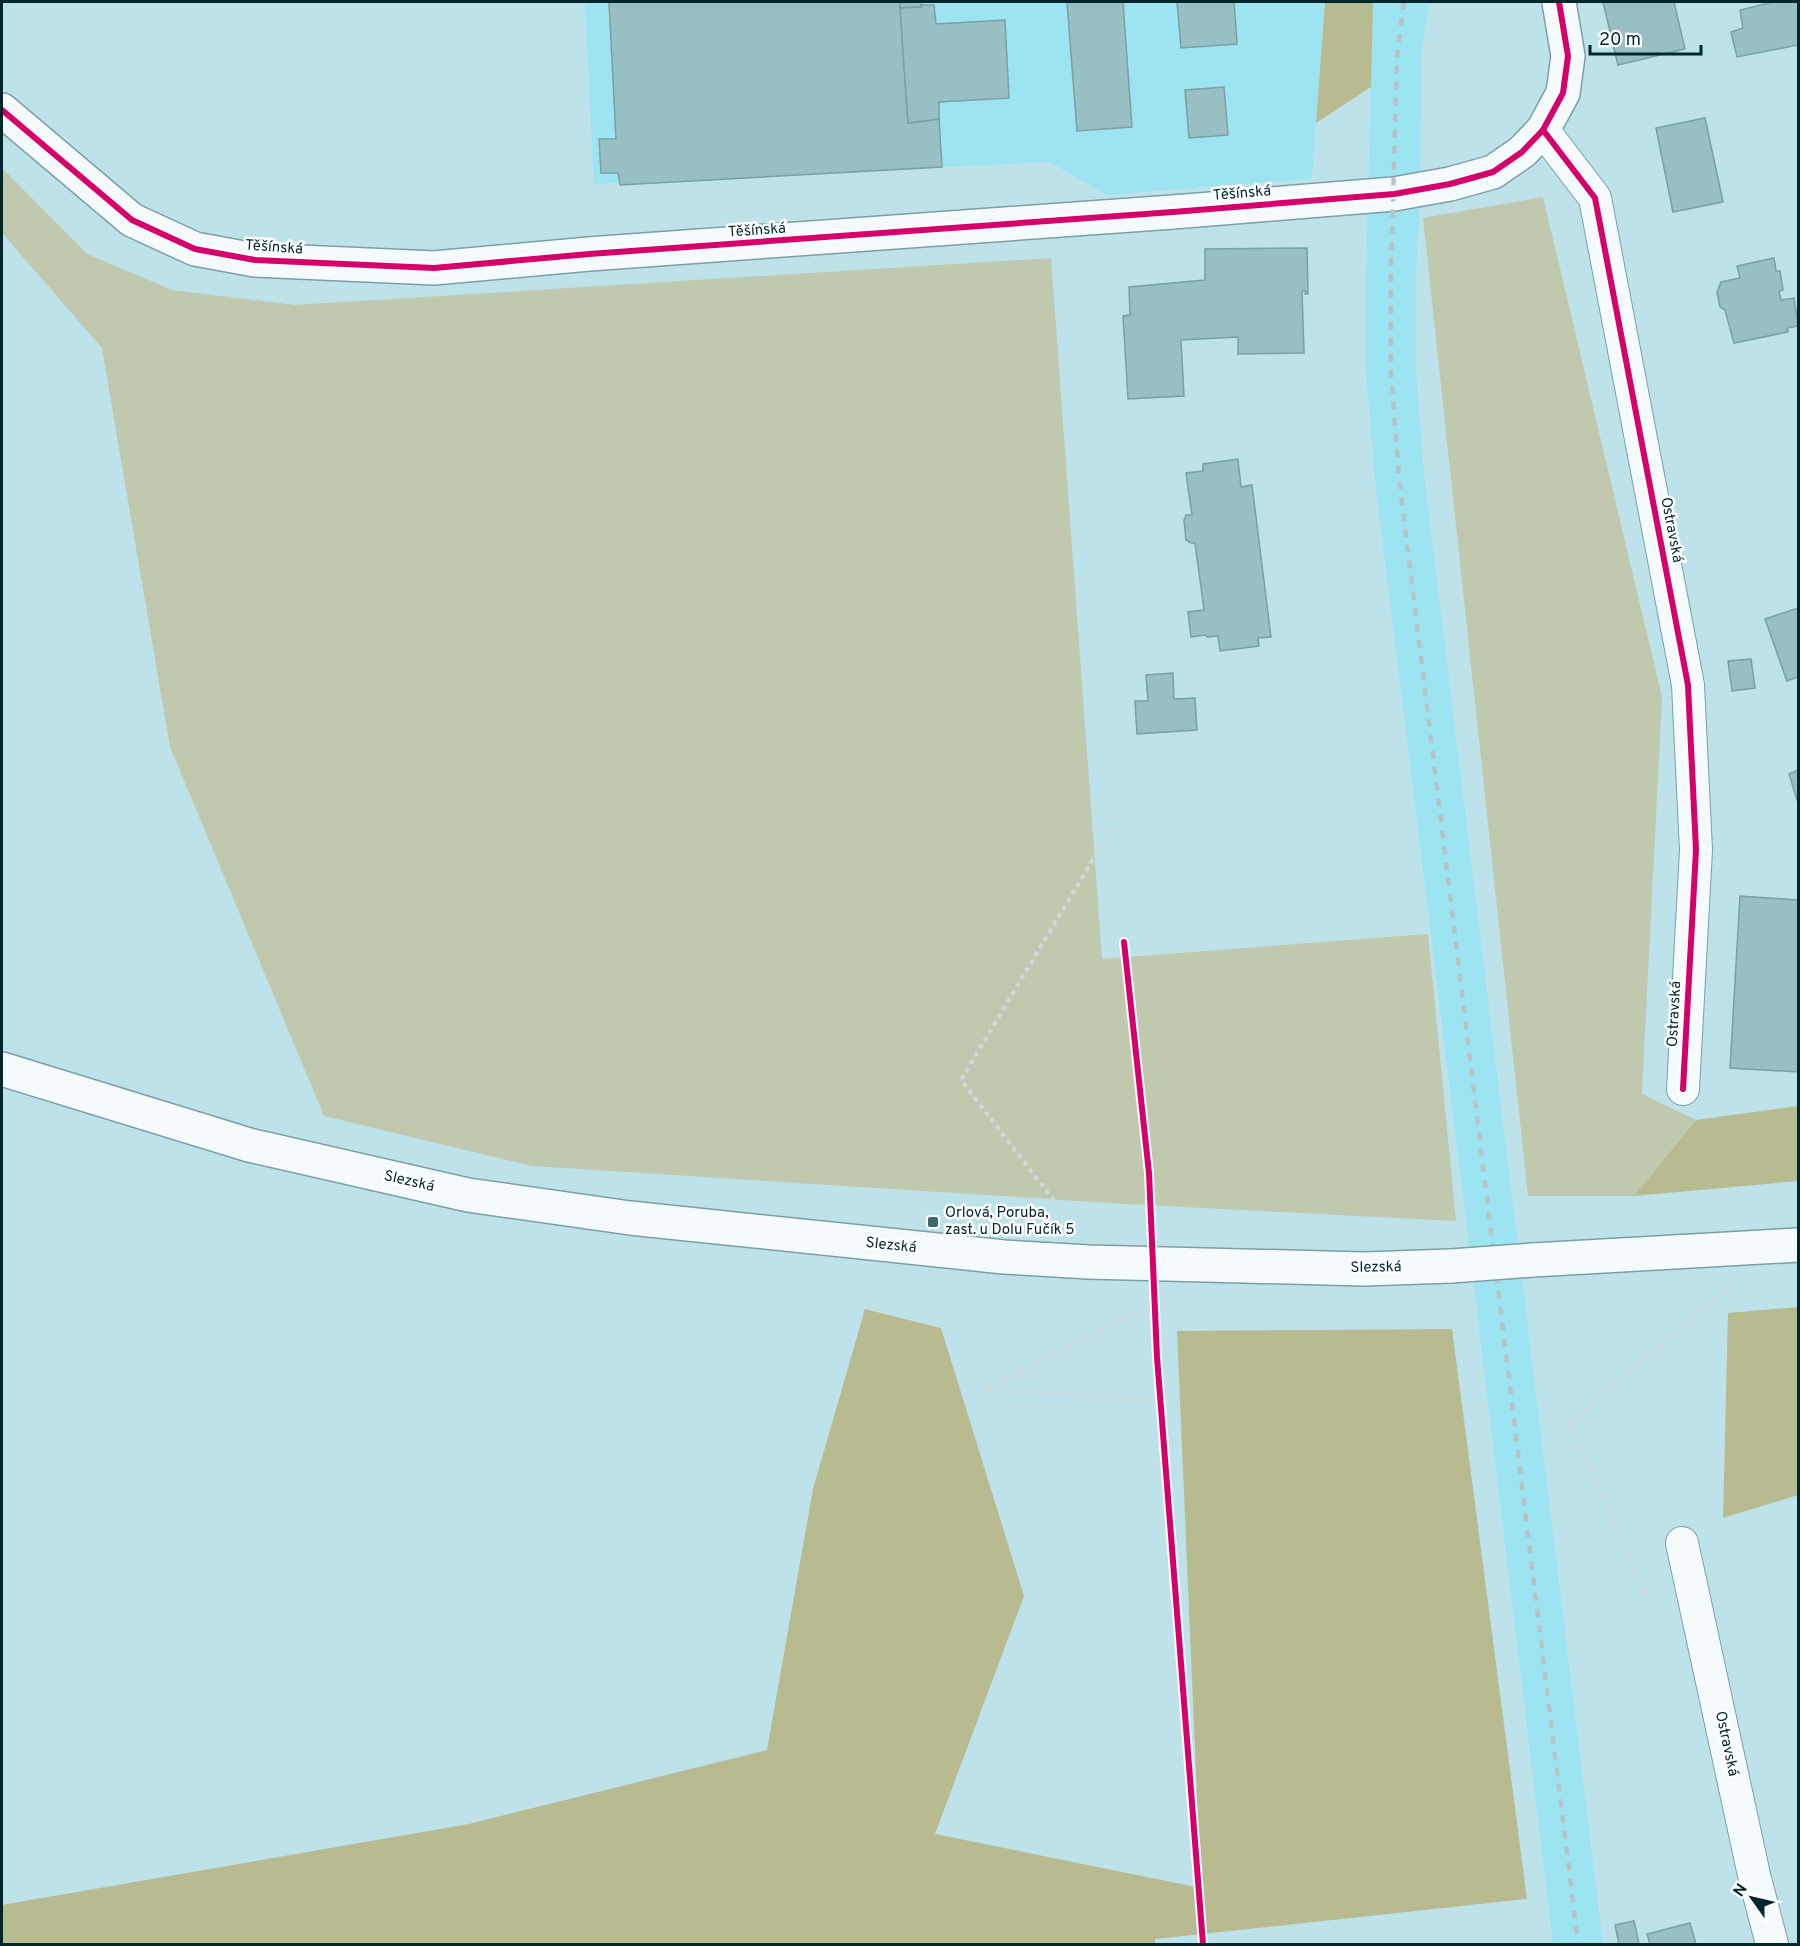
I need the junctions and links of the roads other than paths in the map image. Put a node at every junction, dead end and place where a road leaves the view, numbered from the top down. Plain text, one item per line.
1 (1559, 2) edge
2 (2, 110) edge
3 (1544, 130) junction
4 (2, 1069) edge
5 (1683, 1089) dead end
6 (1798, 1245) edge
7 (1682, 1543) dead end
8 (1772, 1944) edge

1 - 3 main road
2 - 3 main road, Těšínská
3 - 5 street, Ostravská
4 - 6 main road, Slezská, bridge
7 - 8 street, Ostravská

